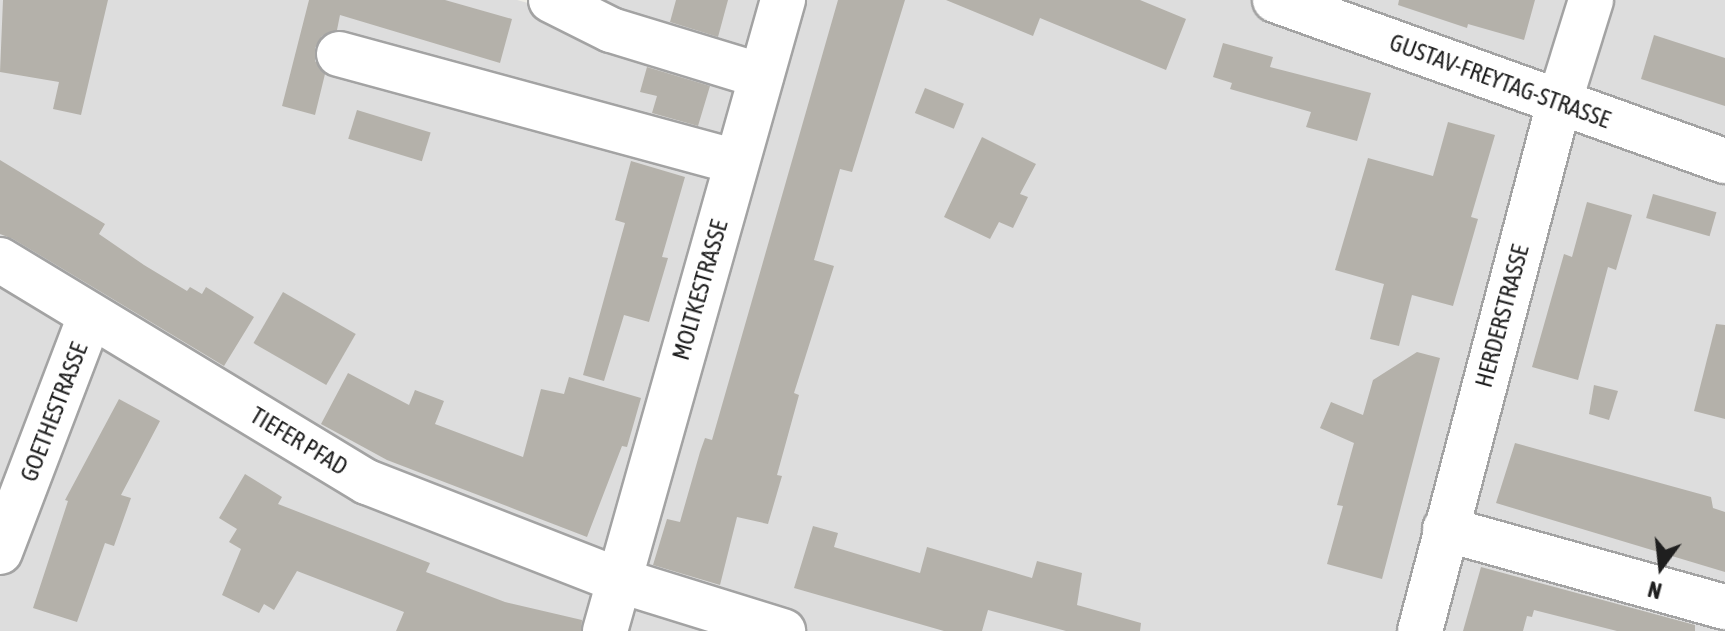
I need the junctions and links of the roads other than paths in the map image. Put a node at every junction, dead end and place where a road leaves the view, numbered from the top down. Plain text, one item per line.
1 (551, 0) edge
2 (783, 0) edge
3 (1275, 0) edge
4 (1591, 0) edge
5 (339, 54) dead end
6 (761, 76) junction
7 (1559, 103) junction
8 (1725, 161) edge
9 (737, 162) junction
10 (0, 260) edge
11 (90, 316) junction
12 (1445, 529) junction
13 (0, 552) edge
14 (618, 580) junction
15 (1725, 607) edge
16 (605, 631) edge
17 (783, 631) edge
18 (1420, 631) edge

1 - 6 street
2 - 6 street, MOLTKESTRASSE
3 - 7 street, GUSTAV-FREYTAG-STRASSE
4 - 7 street, HERDERSTRASSE
5 - 9 street
6 - 9 street, MOLTKESTRASSE
7 - 8 street, GUSTAV-FREYTAG-STRASSE
7 - 12 street, HERDERSTRASSE
9 - 14 street, MOLTKESTRASSE
10 - 11 street, TIEFER PFAD
11 - 13 street, GOETHESTRASSE
11 - 14 street, TIEFER PFAD
12 - 15 street
12 - 18 street, HERDERSTRASSE
14 - 16 street, MOLTKESTRASSE
14 - 17 street, TIEFER PFAD

